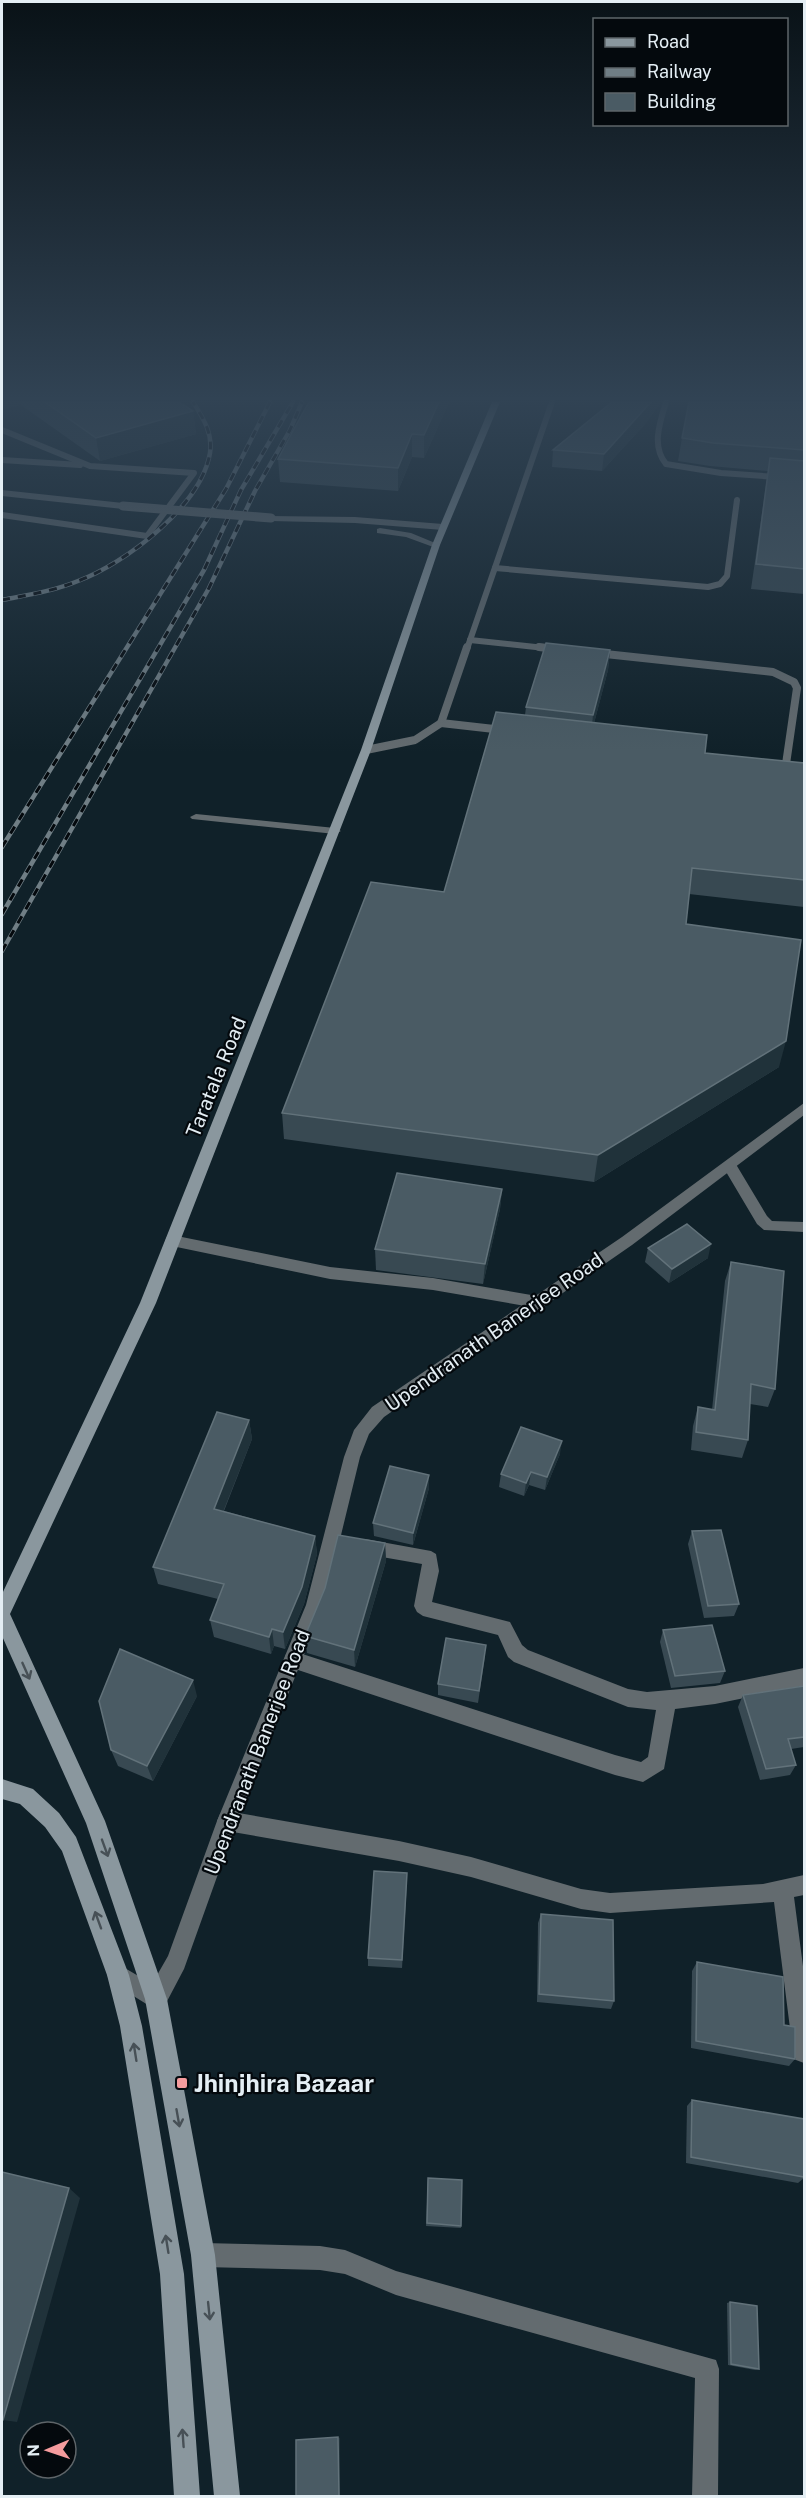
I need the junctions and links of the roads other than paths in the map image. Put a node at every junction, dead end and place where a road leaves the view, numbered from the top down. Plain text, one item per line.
1 (27, 519) edge
2 (160, 519) edge
3 (282, 519) edge
4 (447, 519) edge
5 (512, 519) edge
6 (735, 519) edge
7 (328, 521) junction
8 (443, 527) junction
9 (435, 545) junction
10 (495, 568) junction
11 (470, 640) junction
12 (562, 650) edge
13 (585, 652) edge
14 (441, 723) junction
15 (513, 732) edge
16 (366, 750) junction
17 (774, 762) edge
18 (786, 764) junction
19 (795, 766) edge
20 (196, 817) dead end
21 (334, 831) junction
22 (804, 1108) edge
23 (729, 1165) junction
24 (804, 1227) edge
25 (172, 1241) junction
26 (537, 1302) junction
27 (332, 1542) junction
28 (2, 1612) edge
29 (2, 1617) edge
30 (293, 1660) junction
31 (804, 1677) edge
32 (667, 1701) junction
33 (2, 1789) edge
34 (227, 1821) junction
35 (804, 1886) edge
36 (783, 1889) junction
37 (118, 1975) junction
38 (156, 1999) junction
39 (804, 2052) edge
40 (203, 2255) junction
41 (187, 2496) edge
42 (227, 2496) edge
43 (705, 2496) edge

1 - 2 lane
3 - 7 street, bridge
4 - 8 main road, Taratala Road
5 - 10 lane
6 - 10 lane
7 - 8 street
7 - 9 street
8 - 9 main road, Taratala Road
9 - 16 main road, Taratala Road
10 - 11 lane
11 - 12 lane
11 - 14 lane
13 - 18 lane
14 - 15 lane
14 - 16 lane
16 - 21 main road, Taratala Road
17 - 18 lane
18 - 19 lane
20 - 21 street
21 - 25 main road, Taratala Road
22 - 23 street, Upendranath Banerjee Road
23 - 24 street
23 - 26 street, Upendranath Banerjee Road
25 - 26 street
25 - 28 main road, Taratala Road
26 - 27 street, Upendranath Banerjee Road
27 - 30 street, Upendranath Banerjee Road
27 - 32 street
29 -> 38 main road
30 - 32 street
30 - 34 street, Upendranath Banerjee Road
31 - 32 street
37 -> 33 main road
34 - 36 street
34 - 38 street, Upendranath Banerjee Road
35 - 36 street
36 - 39 street
37 - 38 street
41 -> 37 main road
38 -> 40 main road
40 -> 42 main road
40 - 43 street

